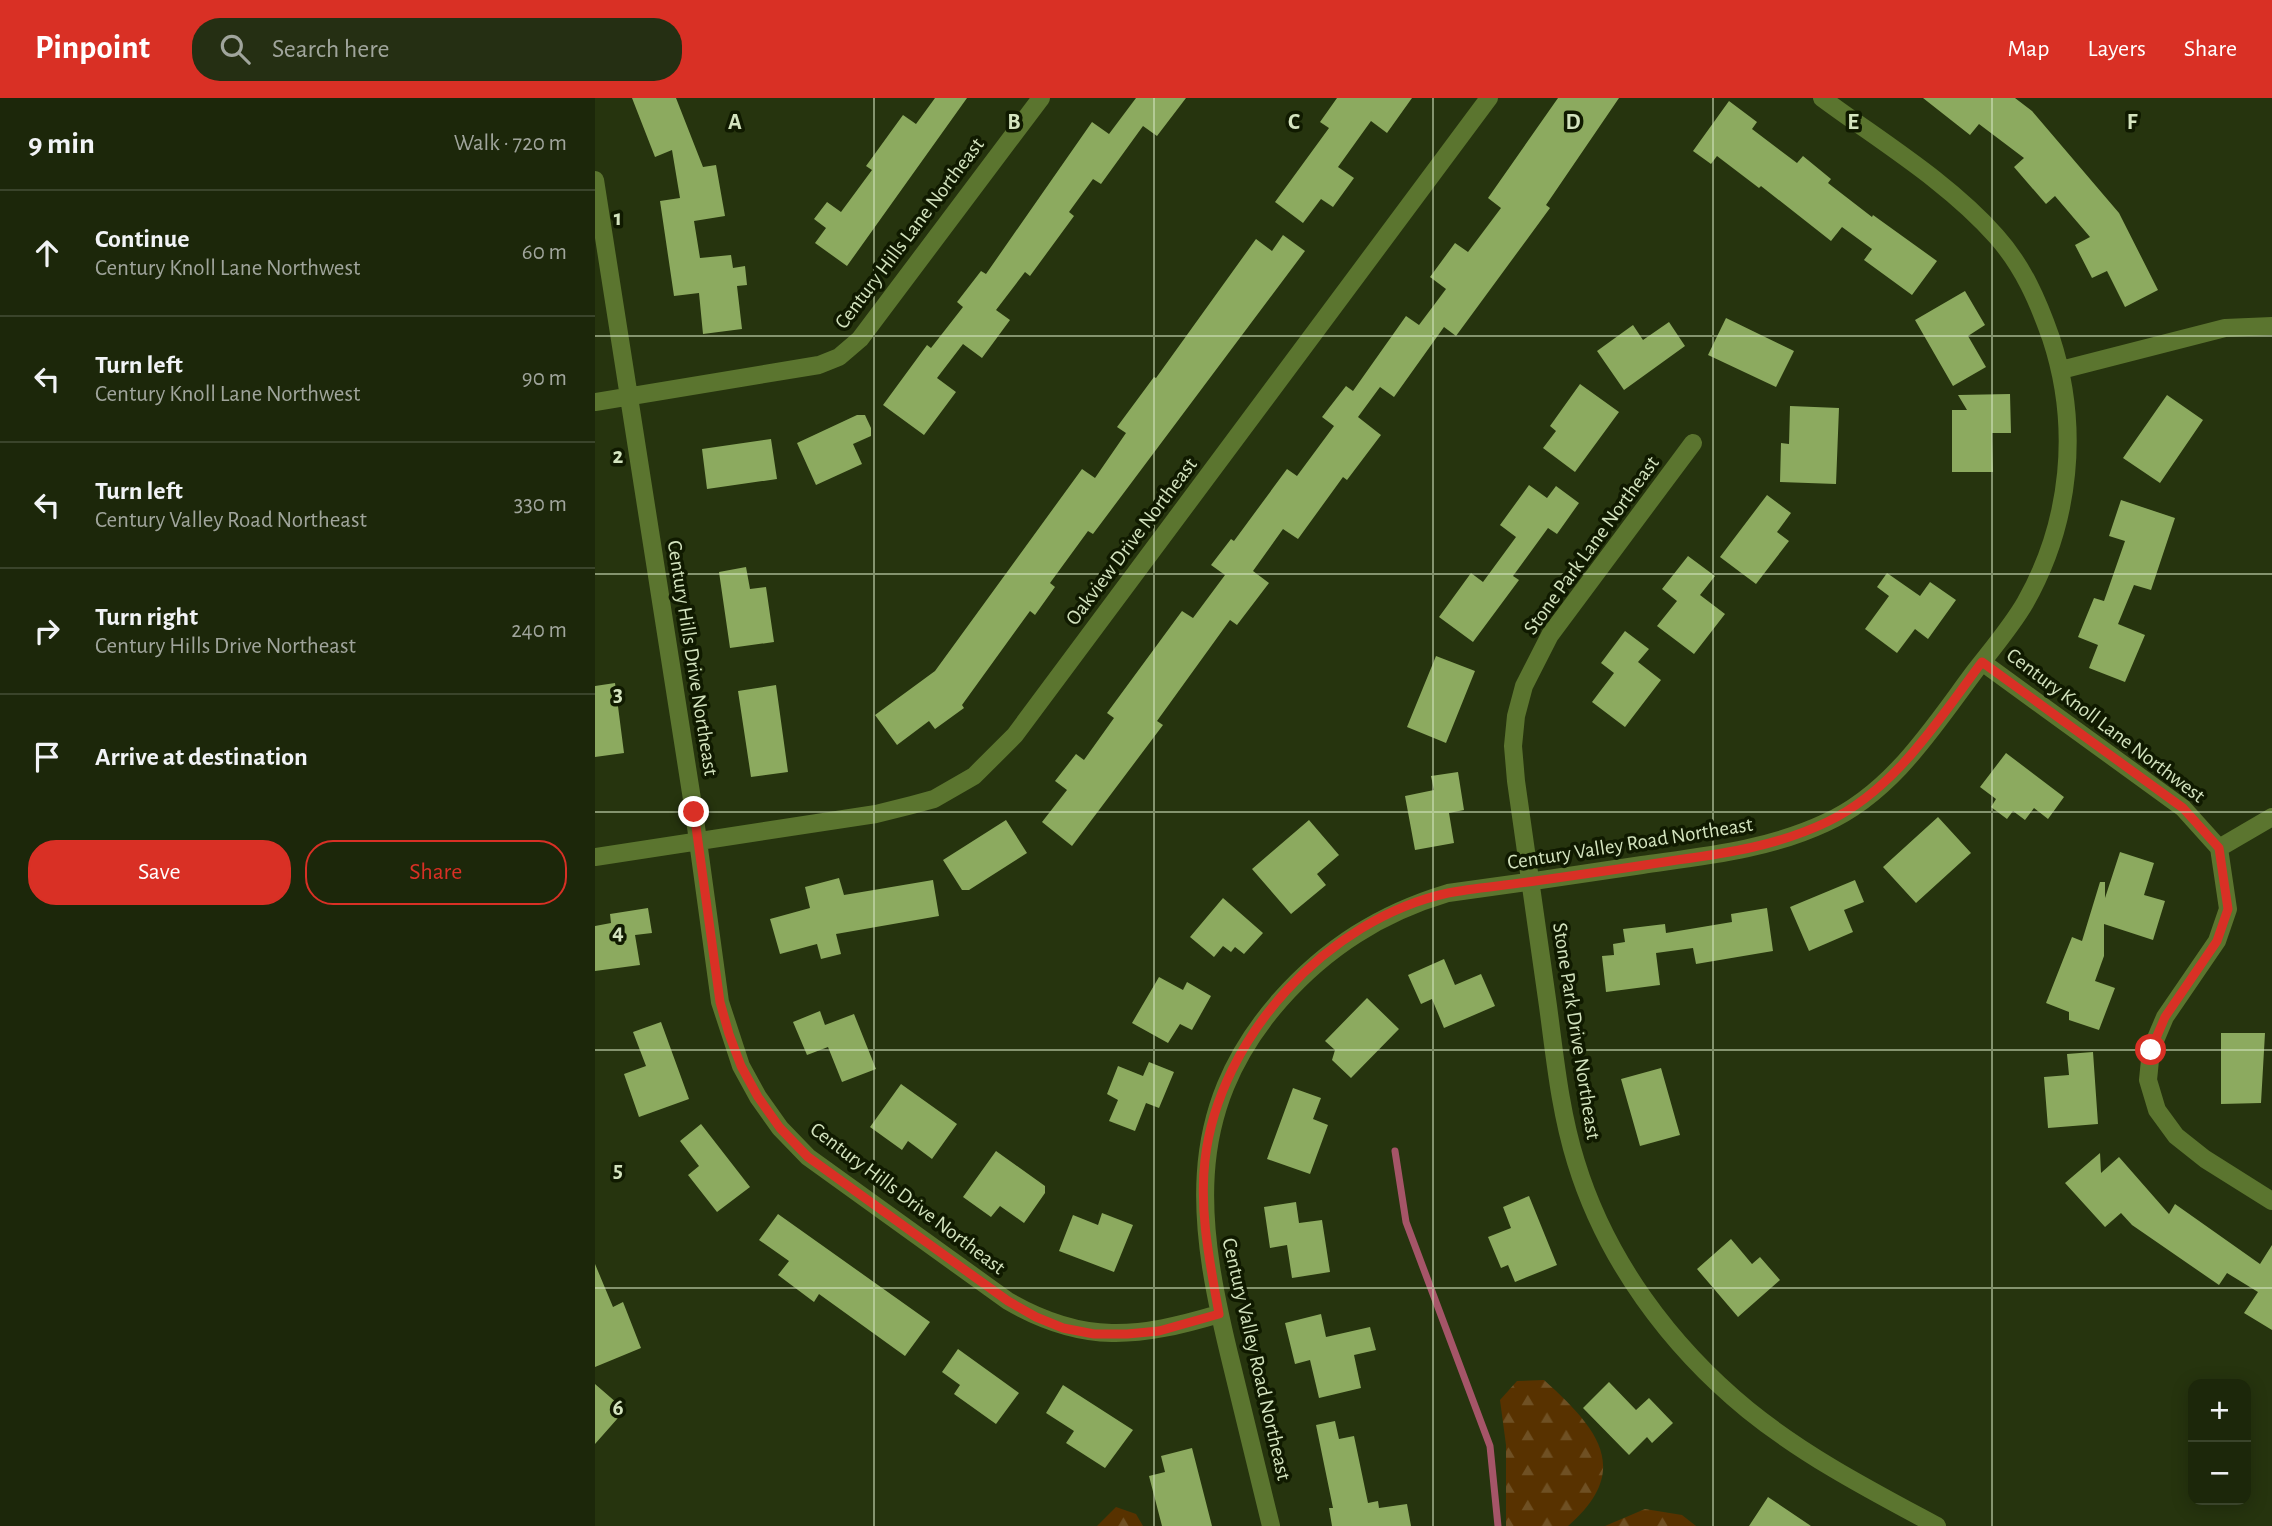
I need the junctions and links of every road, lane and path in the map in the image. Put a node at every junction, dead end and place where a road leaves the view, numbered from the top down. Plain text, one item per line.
1 (1041, 98) edge
2 (1489, 98) edge
3 (1822, 98) edge
4 (595, 180) edge
5 (2272, 326) edge
6 (2061, 370) junction
7 (630, 396) junction
8 (595, 402) edge
9 (1693, 443) dead end
10 (1982, 662) junction
11 (2272, 817) edge
12 (698, 842) junction
13 (2219, 848) junction
14 (595, 857) edge
15 (1530, 882) junction
16 (2272, 1201) edge
17 (1219, 1314) junction
18 (1271, 1526) edge
19 (1937, 1526) edge

1 - 7 street, Century Hills Lane Northeast
2 - 12 street, Oakview Drive Northeast
3 - 6 street, Century Valley Road Northeast
4 - 7 street, Century Hills Drive Northeast
5 - 6 street
6 - 10 street, Century Valley Road Northeast
7 - 8 street, Century Hills Lane Northeast
7 - 12 street, Century Hills Drive Northeast
9 - 15 street, Stone Park Lane Northeast
10 - 13 street, Century Knoll Lane Northwest
10 - 15 street, Century Valley Road Northeast
11 - 13 street
12 - 14 street, Oakview Drive Northeast
12 - 17 street, Century Hills Drive Northeast
13 - 16 street
15 - 17 street, Century Valley Road Northeast
15 - 19 street, Stone Park Drive Northeast
17 - 18 street, Century Valley Road Northeast

